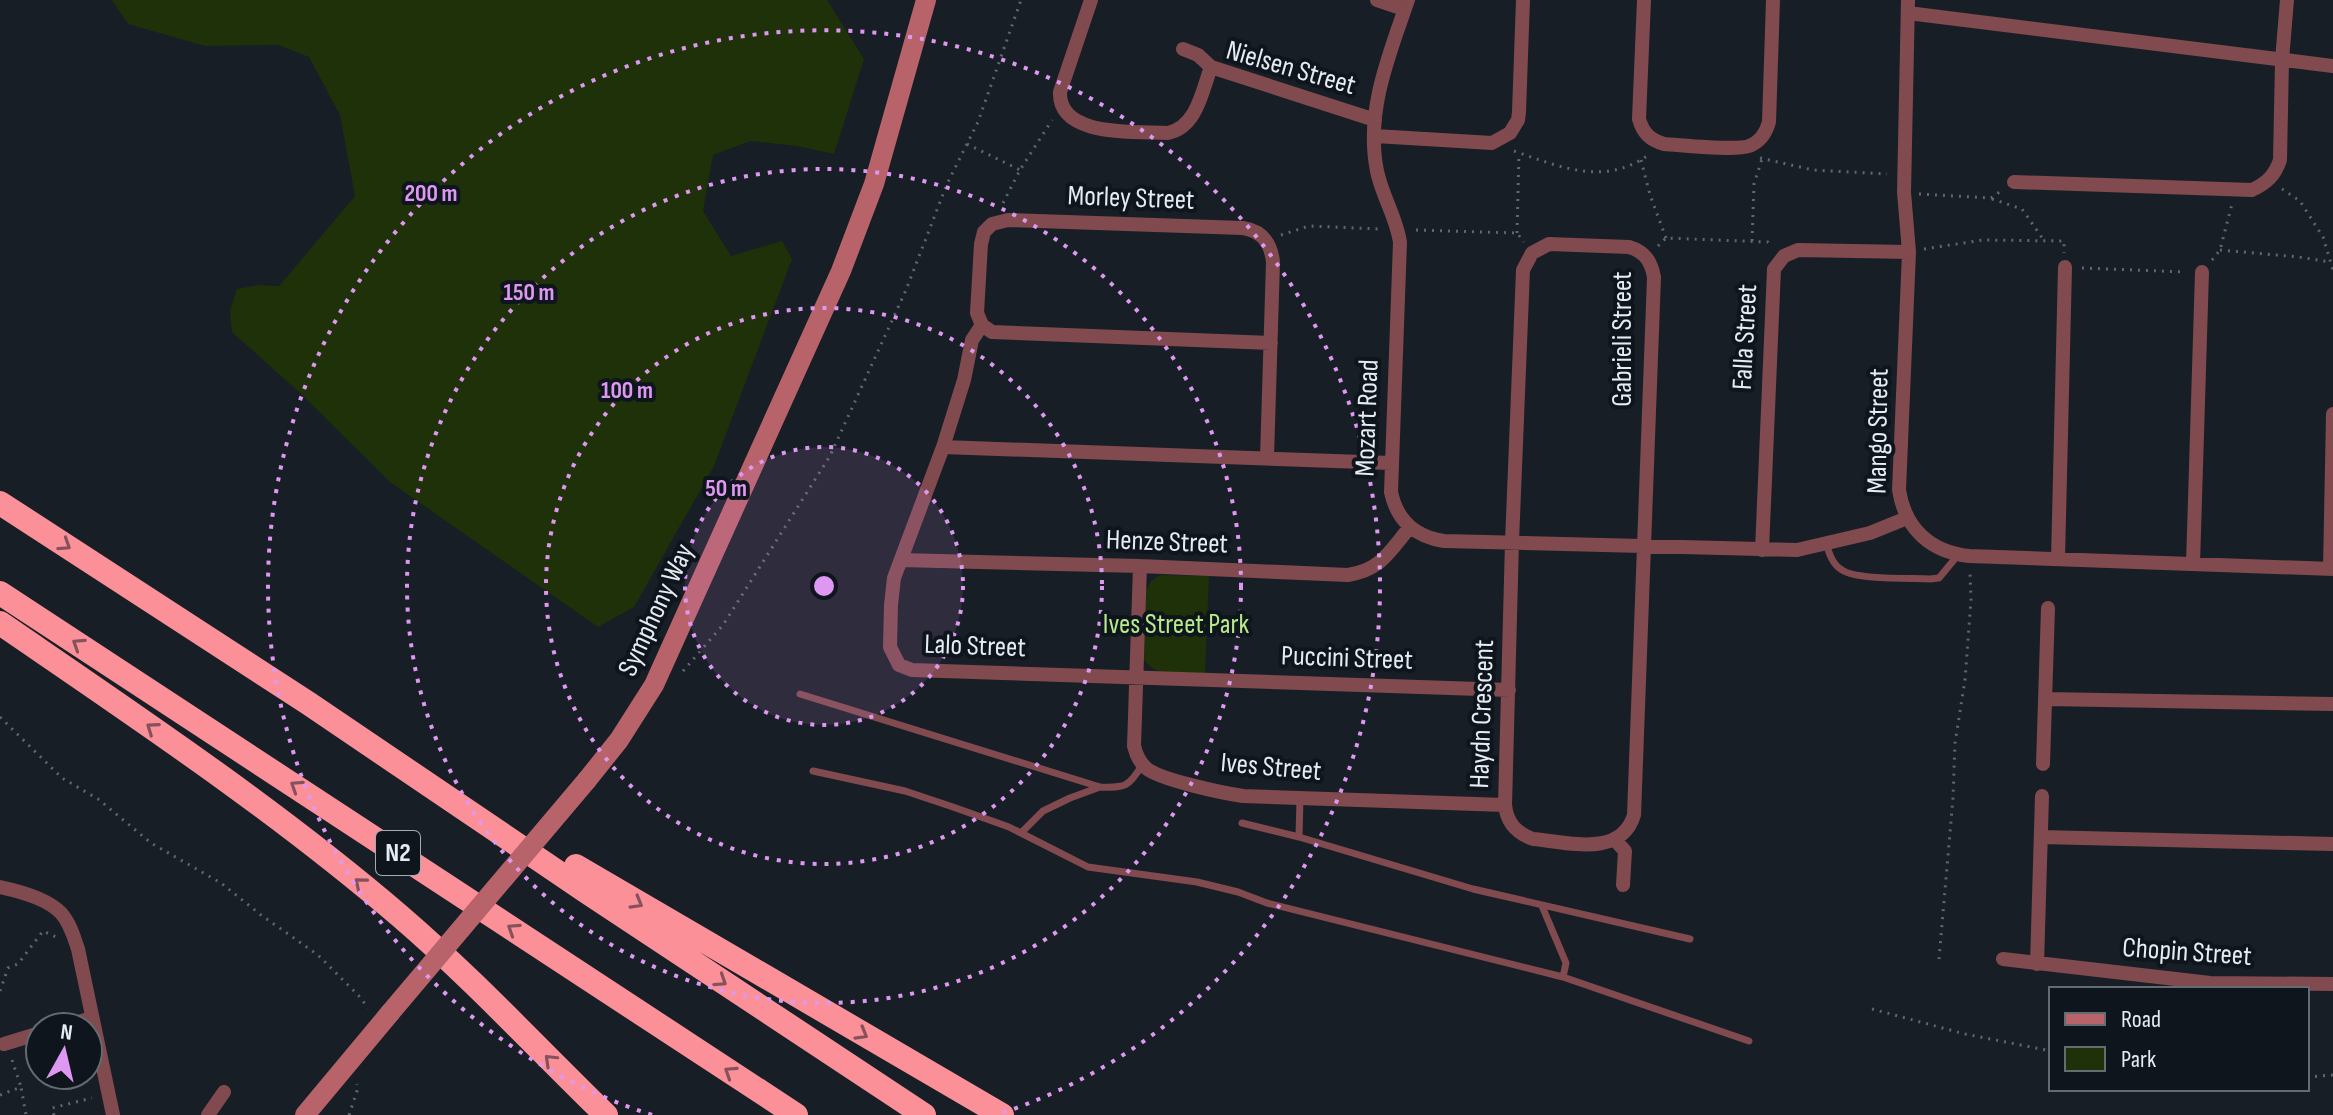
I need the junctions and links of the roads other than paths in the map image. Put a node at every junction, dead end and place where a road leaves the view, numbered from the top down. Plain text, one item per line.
1 (926, 0) edge
2 (1091, 0) edge
3 (1377, 0) edge
4 (1523, 0) edge
5 (1644, 0) edge
6 (1773, 0) edge
7 (2287, 0) edge
8 (1406, 5) edge
9 (1908, 6) edge
10 (1183, 49) dead end
11 (2282, 60) junction
12 (2333, 66) edge
13 (1211, 67) junction
14 (1375, 120) junction
15 (1375, 136) junction
16 (2014, 182) road end
17 (1909, 252) junction
18 (2065, 267) road end
19 (2202, 272) road end
20 (982, 325) junction
21 (1271, 343) junction
22 (2333, 414) edge
23 (943, 447) junction
24 (1267, 457) junction
25 (1391, 463) junction
26 (0, 503) edge
27 (1907, 518) junction
28 (1410, 527) junction
29 (1512, 542) junction
30 (1826, 543) junction
31 (1644, 546) junction
32 (1762, 550) junction
33 (1963, 556) junction
34 (2058, 559) junction
35 (901, 560) junction
36 (2193, 564) junction
37 (1140, 566) junction
38 (2331, 569) edge
39 (0, 593) edge
40 (2048, 608) dead end
41 (0, 623) edge
42 (1136, 678) junction
43 (1509, 690) junction
44 (800, 694) dead end
45 (2045, 699) junction
46 (308, 703) junction
47 (2333, 704) edge
48 (2043, 764) dead end
49 (1142, 765) junction
50 (813, 771) dead end
51 (1100, 787) junction
52 (2042, 796) dead end
53 (1300, 798) junction
54 (1505, 805) junction
55 (1242, 823) dead end
56 (1021, 833) junction
57 (1299, 837) junction
58 (2041, 837) junction
59 (1615, 840) junction
60 (2333, 844) edge
61 (1623, 885) dead end
62 (0, 887) edge
63 (1542, 906) junction
64 (1690, 939) dead end
65 (2003, 959) dead end
66 (2037, 964) junction
67 (1563, 977) junction
68 (2333, 984) edge
69 (91, 1011) edge
70 (24, 1038) edge
71 (1749, 1041) dead end
72 (4, 1044) road end
73 (104, 1072) edge
74 (224, 1092) dead end
75 (113, 1115) edge
76 (208, 1115) edge
77 (305, 1115) edge
78 (606, 1115) edge
79 (796, 1115) edge
80 (924, 1115) edge
81 (1002, 1115) edge

1 - 77 main road, Symphony Way, bridge
2 - 13 street, Nielsen Street
3 - 8 street
4 - 15 street
5 - 6 street
7 - 11 street
8 - 14 street, Mozart Road
9 - 11 street
9 - 17 street, Mango Street
10 - 13 street
11 - 12 street
11 - 16 street
13 - 14 street, Nielsen Street
14 - 15 street, Mozart Road
15 - 25 street, Mozart Road
17 - 27 street, Mango Street
17 - 32 street, Falla Street
18 - 34 street
19 - 36 street
20 - 21 street
20 - 21 street, Morley Street
20 - 23 street, Lalo Street
21 - 24 street, Morley Street
22 - 38 street
23 - 24 street
23 - 35 street, Lalo Street
24 - 25 street
25 - 28 street, Mozart Road
26 -> 46 highway
27 - 30 street
27 - 33 street, Mango Street
28 - 29 street
28 - 37 street, Henze Street
29 - 31 street
29 - 31 street, Gabrieli Street
29 - 43 street, Haydn Crescent
30 - 32 street
30 - 33 lane
31 - 32 street
31 - 59 street
33 - 34 street, Mango Street
34 - 36 street, Mango Street
35 - 37 street, Henze Street
35 - 42 street, Lalo Street
36 - 38 street, Mango Street
37 - 42 street
79 -> 39 highway, N2
40 - 45 street
78 -> 41 highway
42 - 43 street, Puccini Street
42 - 49 street
43 - 54 street, Haydn Crescent
44 - 51 lane
45 - 47 street
45 - 48 street
46 -> 80 highway
46 -> 81 highway
49 - 51 lane
49 - 53 street, Ives Street
50 - 56 lane
51 - 56 lane
52 - 58 street
53 - 54 street, Ives Street
53 - 57 lane
54 - 59 street, Haydn Crescent
55 - 57 lane
56 - 67 lane
57 - 63 lane
58 - 60 street
58 - 66 street
59 - 61 street
62 - 69 street
63 - 64 lane
63 - 67 lane
65 - 66 street, Chopin Street
66 - 68 street, Chopin Street
67 - 71 lane
70 - 72 street
73 - 75 street
74 - 76 street

